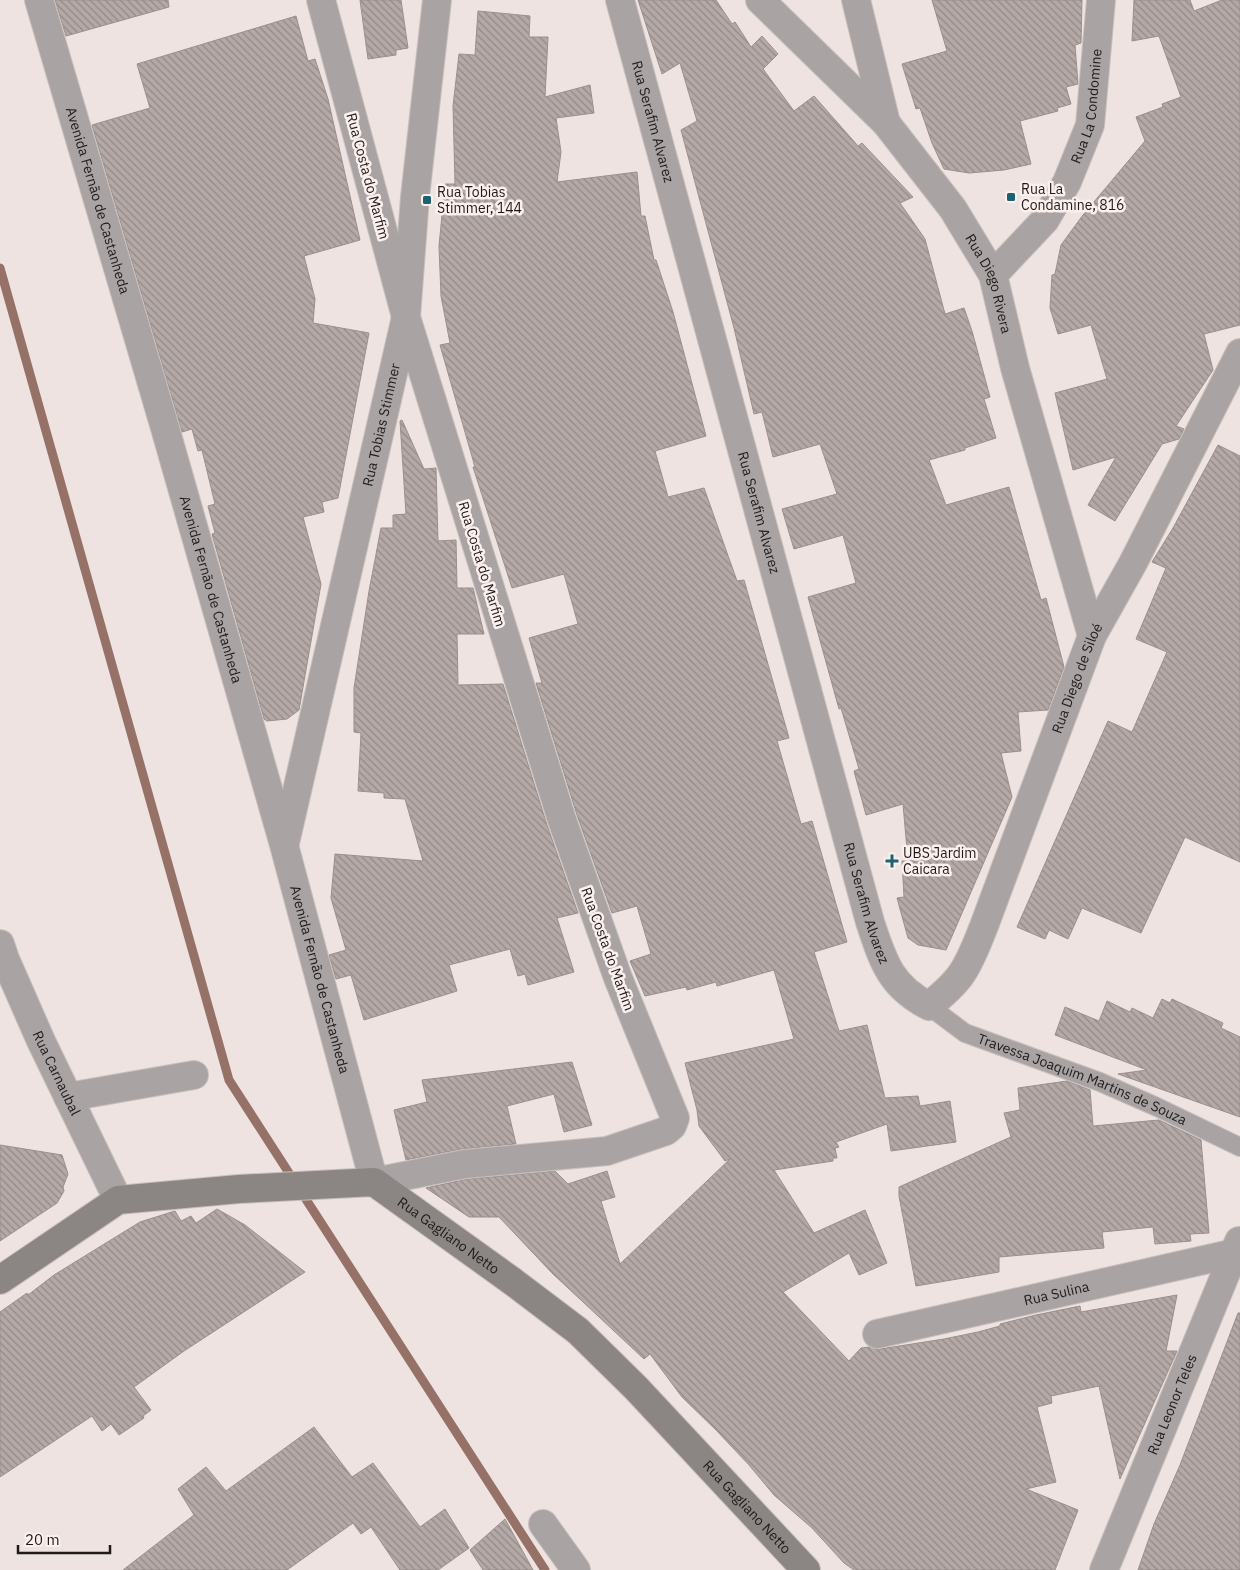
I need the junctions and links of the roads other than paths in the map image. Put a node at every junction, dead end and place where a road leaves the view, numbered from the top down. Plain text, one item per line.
1 (39, 0) edge
2 (321, 0) edge
3 (437, 0) edge
4 (620, 0) edge
5 (760, 0) edge
6 (856, 0) edge
7 (1101, 0) edge
8 (886, 123) junction
9 (993, 275) junction
10 (406, 317) junction
11 (1240, 352) edge
12 (1092, 636) junction
13 (284, 845) junction
14 (0, 944) edge
15 (929, 1006) junction
16 (194, 1075) dead end
17 (68, 1097) junction
18 (1240, 1147) edge
19 (374, 1182) junction
20 (118, 1200) junction
21 (1237, 1246) edge
22 (0, 1280) edge
23 (877, 1334) dead end
24 (543, 1524) dead end
25 (576, 1570) edge
26 (806, 1570) edge
27 (1104, 1570) edge

1 - 13 street, Avenida Fernão de Castanheda
2 - 10 street, Rua Costa do Marfim
3 - 10 street, Rua Tobias Stimmer
4 - 15 street, Rua Serafim Alvarez
5 - 8 street, Rua Diego Rivera
6 - 8 street
7 - 9 street, Rua La Condomine
8 - 9 street, Rua Diego Rivera
9 - 12 street, Rua Diego Rivera
10 - 13 street, Rua Tobias Stimmer
10 - 19 street, Rua Costa do Marfim
11 - 12 street, Rua Diego de Siloé
12 - 15 street, Rua Diego de Siloé
13 - 19 street, Avenida Fernão de Castanheda
14 - 17 street, Rua Carnaubal
15 - 18 lane, Travessa Joaquim Martins de Souza
16 - 17 street
17 - 20 street, Rua Carnaubal
19 - 20 street
19 - 26 street, Rua Gagliano Netto
20 - 22 street
21 - 23 street, Rua Sulina
21 - 27 street, Rua Leonor Teles
24 - 25 street

